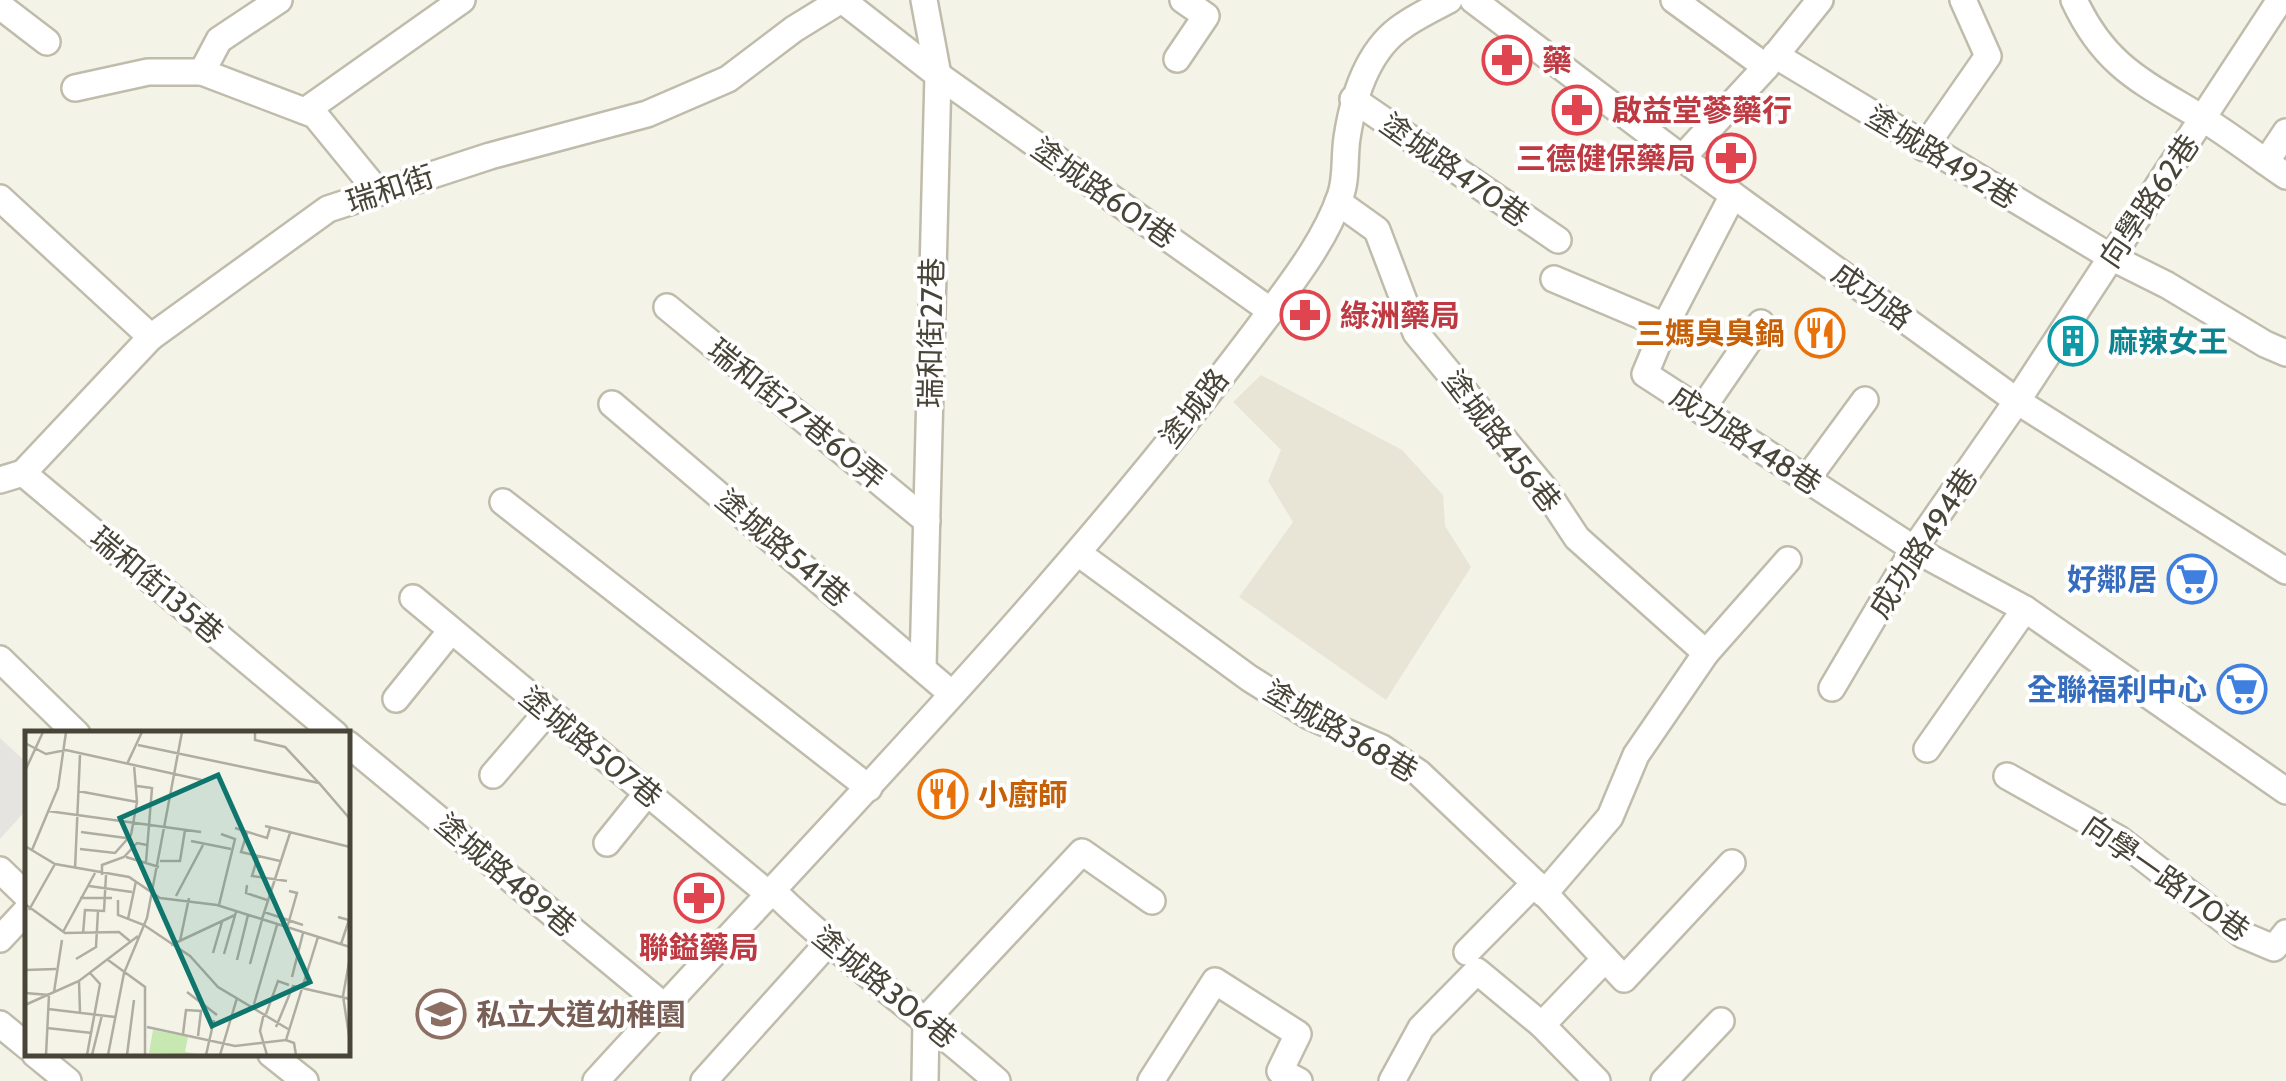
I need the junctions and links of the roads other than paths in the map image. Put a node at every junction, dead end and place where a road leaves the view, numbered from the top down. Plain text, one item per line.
1 (279, 0) edge
2 (462, 0) edge
3 (842, 0) edge
4 (924, 0) edge
5 (1183, 0) edge
6 (1449, 0) edge
7 (1473, 0) edge
8 (1674, 0) edge
9 (1820, 0) edge
10 (1963, 0) edge
11 (2074, 0) edge
12 (2280, 0) edge
13 (0, 6) edge
14 (48, 42) dead end
15 (1178, 59) dead end
16 (1770, 61) junction
17 (202, 72) junction
18 (938, 75) junction
19 (76, 88) dead end
20 (1353, 99) junction
21 (305, 111) junction
22 (2204, 120) junction
23 (2286, 132) edge
24 (1924, 148) junction
25 (1682, 158) junction
26 (2276, 169) edge
27 (378, 192) junction
28 (1733, 195) junction
29 (0, 198) edge
30 (1338, 202) junction
31 (1558, 240) dead end
32 (2111, 257) junction
33 (1554, 280) dead end
34 (667, 307) dead end
35 (1271, 310) junction
36 (1761, 324) dead end
37 (1665, 326) junction
38 (150, 337) junction
39 (2286, 353) edge
40 (1865, 400) dead end
41 (2018, 401) junction
42 (612, 404) dead end
43 (1702, 409) junction
44 (12, 476) edge
45 (1807, 480) junction
46 (503, 502) dead end
47 (927, 521) junction
48 (1914, 549) junction
49 (1078, 553) junction
50 (1788, 560) dead end
51 (2286, 571) edge
52 (412, 598) dead end
53 (2025, 609) junction
54 (450, 632) junction
55 (1706, 653) junction
56 (0, 659) edge
57 (924, 667) junction
58 (1832, 688) dead end
59 (952, 694) junction
60 (396, 699) dead end
61 (548, 712) junction
62 (74, 731) edge
63 (332, 731) edge
64 (350, 746) edge
65 (1927, 749) dead end
66 (492, 775) dead end
67 (2007, 776) dead end
68 (870, 788) junction
69 (2286, 791) edge
70 (648, 792) junction
71 (607, 843) dead end
72 (1732, 863) dead end
73 (0, 870) edge
74 (1539, 888) junction
75 (25, 894) edge
76 (772, 894) junction
77 (1152, 901) dead end
78 (25, 912) edge
79 (0, 939) edge
80 (2280, 941) edge
81 (827, 944) junction
82 (1467, 952) dead end
83 (1605, 958) junction
84 (664, 1006) junction
85 (926, 1019) junction
86 (1721, 1021) dead end
87 (0, 1024) edge
88 (1542, 1025) junction
89 (25, 1045) edge
90 (37, 1056) edge
91 (273, 1056) edge
92 (68, 1081) edge
93 (304, 1081) edge
94 (596, 1081) edge
95 (704, 1081) edge
96 (925, 1081) edge
97 (997, 1081) edge
98 (1151, 1081) edge
99 (1299, 1081) edge
100 (1392, 1081) edge
101 (1597, 1081) edge
102 (1664, 1081) edge

1 - 17 street
2 - 21 street
3 - 18 street, 塗城路601巷
3 - 27 street, 瑞和街
4 - 18 street, 瑞和街27巷
5 - 15 street
6 - 20 street, 塗城路
7 - 25 street, 成功路
8 - 16 street, 塗城路492巷
9 - 16 street
10 - 24 street
11 - 22 street
12 - 22 street, 向學路62巷
13 - 14 street
16 - 24 street, 塗城路492巷
16 - 25 street
17 - 19 street
17 - 21 street
18 - 35 street, 塗城路601巷
18 - 47 street, 瑞和街27巷
20 - 30 street, 塗城路
20 - 31 street, 塗城路470巷
21 - 27 street
22 - 26 street
22 - 32 street, 向學路62巷
23 - 26 street
24 - 32 street, 塗城路492巷
25 - 28 street, 成功路
27 - 38 street, 瑞和街
28 - 37 street, 成功路448巷
28 - 41 street, 成功路
29 - 38 street
30 - 35 street, 塗城路
30 - 55 street, 塗城路456巷
32 - 39 street, 塗城路492巷
32 - 41 street, 向學路62巷
33 - 37 street
34 - 47 street, 瑞和街27巷60弄
35 - 49 street, 塗城路
36 - 43 street
37 - 43 street, 成功路448巷
38 - 44 street, 瑞和街
40 - 45 street
41 - 48 street, 成功路494巷
41 - 51 street, 成功路
42 - 57 street, 塗城路541巷
43 - 45 street, 成功路448巷
44 - 63 street, 瑞和街135巷
45 - 48 street, 成功路448巷
46 - 68 street
47 - 57 street, 瑞和街27巷
48 - 53 street, 成功路448巷
48 - 58 street, 成功路494巷
49 - 59 street, 塗城路
49 - 74 street, 塗城路368巷
50 - 55 street
52 - 54 street, 塗城路507巷
53 - 65 street
53 - 69 street, 成功路448巷
54 - 60 street
54 - 61 street, 塗城路507巷
55 - 74 street
56 - 62 street
57 - 59 street, 塗城路541巷
59 - 68 street, 塗城路
61 - 66 street
61 - 70 street, 塗城路507巷
64 - 84 street, 塗城路489巷
67 - 80 street, 向學一路170巷
68 - 76 street, 塗城路
70 - 71 street
70 - 76 street, 塗城路507巷
72 - 83 street, 塗城路368巷
73 - 75 street
74 - 82 street
74 - 83 street, 塗城路368巷
76 - 81 street, 塗城路306巷
76 - 84 street, 塗城路
77 - 85 street
78 - 79 street
81 - 85 street, 塗城路306巷
81 - 95 street
83 - 88 street
84 - 94 street, 塗城路
85 - 96 street
85 - 97 street, 塗城路306巷
86 - 102 street
87 - 89 street
88 - 100 street
88 - 101 street
90 - 92 street
91 - 93 street
98 - 99 street

